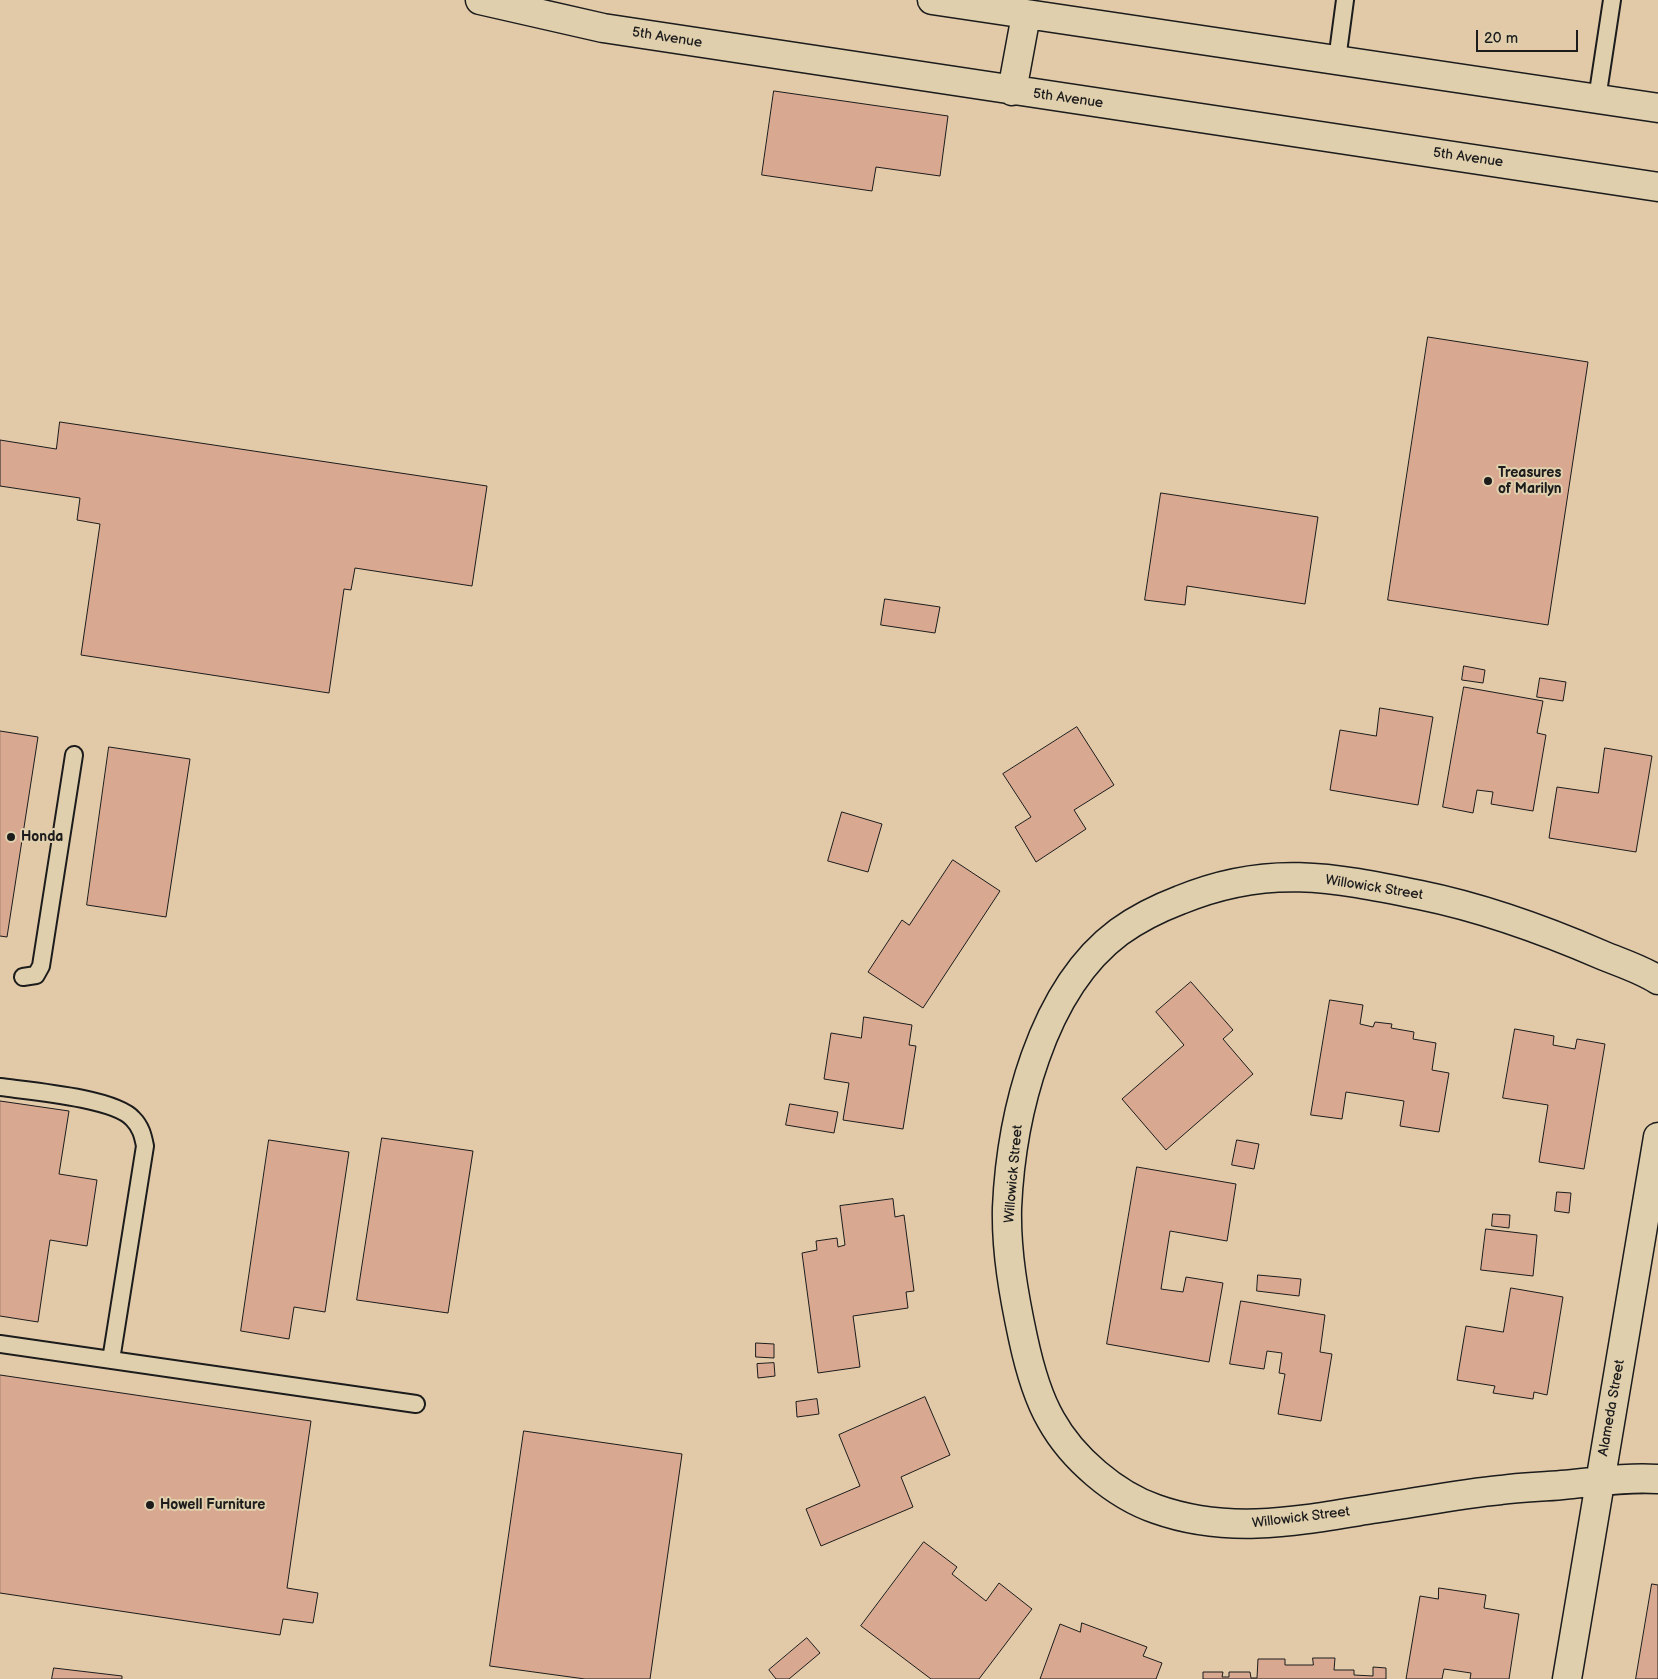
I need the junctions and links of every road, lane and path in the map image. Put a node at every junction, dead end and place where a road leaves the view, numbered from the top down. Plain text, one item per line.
1 (480, 0) edge
2 (932, 0) edge
3 (1345, 0) edge
4 (1612, 0) edge
5 (1026, 15) junction
6 (1337, 60) junction
7 (1012, 91) junction
8 (1597, 99) junction
9 (1658, 108) edge
10 (1658, 186) edge
11 (74, 755) dead end
12 (23, 977) dead end
13 (1658, 980) edge
14 (0, 1086) edge
15 (1658, 1137) edge
16 (0, 1344) edge
17 (111, 1360) junction
18 (416, 1404) dead end
19 (1658, 1479) edge
20 (1600, 1481) junction
21 (1567, 1679) edge

1 - 7 street, 5th Avenue
2 - 5 street
3 - 6 lane
4 - 8 lane
5 - 6 street
5 - 7 street
6 - 8 street
7 - 10 street, 5th Avenue
8 - 9 street
11 - 12 lane
13 - 20 street, Willowick Street
14 - 17 lane
15 - 20 street, Alameda Street
16 - 17 lane
17 - 18 lane
19 - 20 street, Willowick Street
20 - 21 street, Alameda Street

